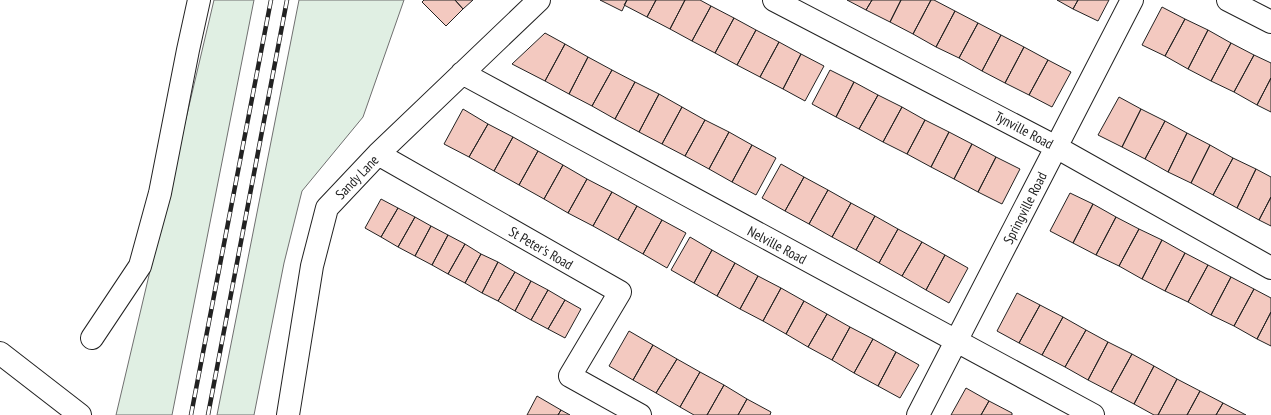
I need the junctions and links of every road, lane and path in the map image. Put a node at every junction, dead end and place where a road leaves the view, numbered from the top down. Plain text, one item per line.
1 (199, 0) edge
2 (538, 0) edge
3 (774, 0) edge
4 (1132, 0) edge
5 (1228, 0) edge
6 (1271, 22) edge
7 (462, 74) junction
8 (1056, 147) junction
9 (378, 154) junction
10 (1271, 268) edge
11 (92, 338) dead end
12 (956, 342) junction
13 (0, 353) edge
14 (80, 415) edge
15 (288, 415) edge
16 (640, 415) edge
17 (918, 415) edge
18 (1093, 415) edge

1 - 11 street
2 - 7 street, Sandy Lane
3 - 8 street, Tynville Road
4 - 8 street, Springville Road
5 - 6 street
7 - 9 street, Sandy Lane
7 - 12 street, Nelville Road
8 - 10 street, Tynville Road
8 - 12 street, Springville Road
9 - 15 street, Sandy Lane
9 - 16 street, St Peter's Road
12 - 17 street, Springville Road
12 - 18 street, Nelville Road
13 - 14 street

